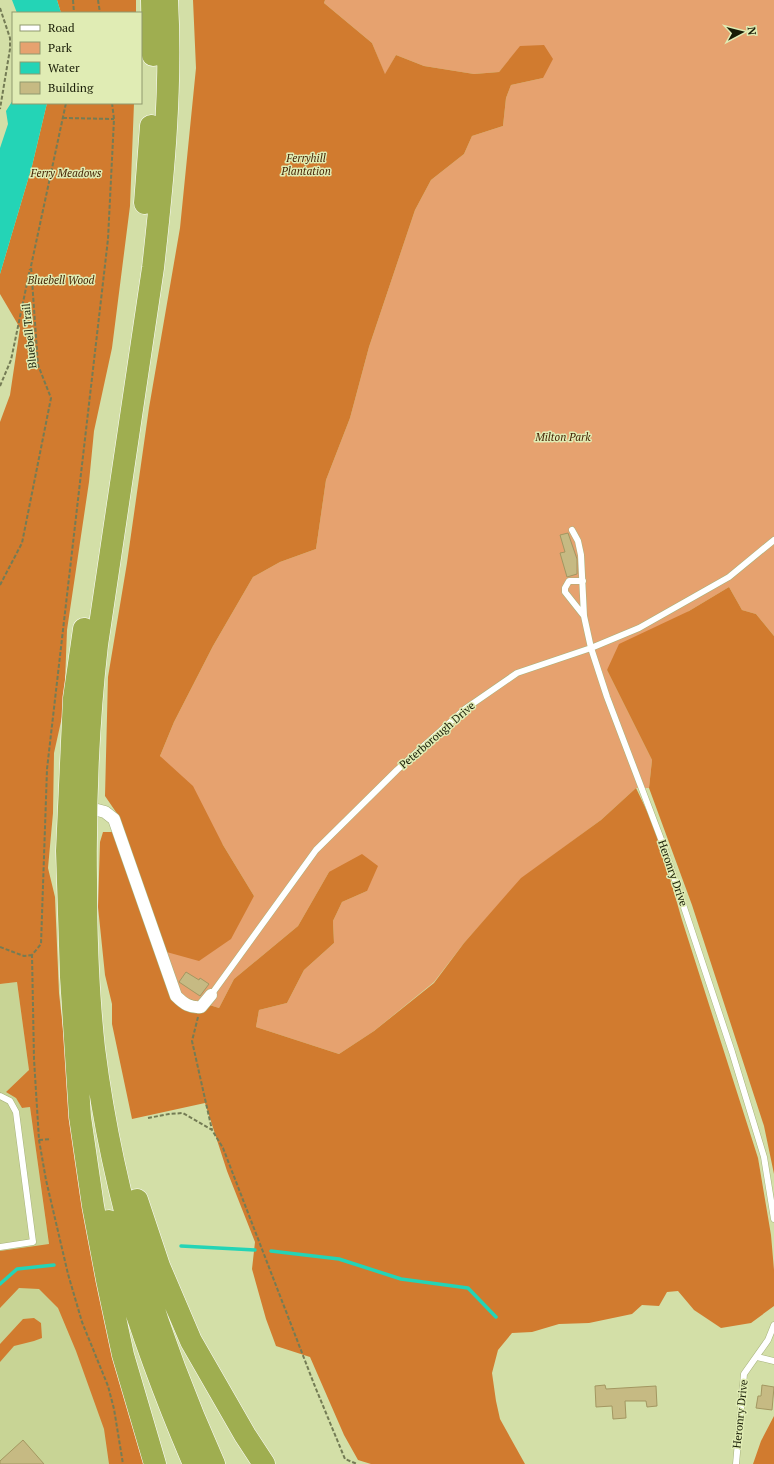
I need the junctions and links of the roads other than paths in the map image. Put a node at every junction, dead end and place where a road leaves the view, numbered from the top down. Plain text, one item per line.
1 (152, 0) edge
2 (167, 0) edge
3 (572, 530) dead end
4 (774, 540) edge
5 (583, 581) junction
6 (584, 616) junction
7 (591, 648) junction
8 (86, 806) junction
9 (80, 978) junction
10 (212, 994) joint
11 (0, 1096) edge
12 (774, 1219) edge
13 (0, 1247) edge
14 (774, 1325) edge
15 (757, 1357) junction
16 (774, 1361) edge
17 (207, 1463) edge
18 (155, 1464) edge
19 (264, 1464) edge
20 (736, 1464) edge

1 - 9 highway
2 - 8 highway
3 - 5 lane, Heronry Drive
4 - 7 lane, Peterborough Drive
5 - 6 lane, Heronry Drive
5 - 6 lane
6 - 7 lane, Heronry Drive
7 - 10 lane, Peterborough Drive
7 - 12 lane, Heronry Drive
8 - 9 highway
8 - 10 street
9 - 17 highway
9 - 18 highway
9 - 19 highway
11 - 13 lane
14 - 15 lane, Heronry Drive
15 - 16 lane
15 - 20 lane, Heronry Drive

